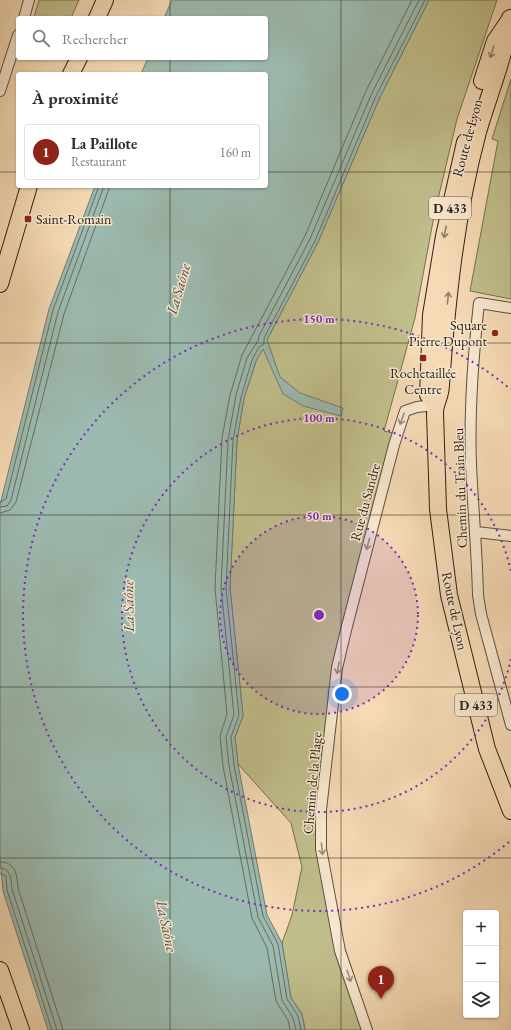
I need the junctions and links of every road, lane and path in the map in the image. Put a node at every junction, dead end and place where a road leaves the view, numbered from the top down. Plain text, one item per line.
1 (29, 0) edge
2 (106, 0) edge
3 (25, 16) edge
4 (98, 16) edge
5 (511, 18) edge
6 (16, 42) edge
7 (77, 60) edge
8 (72, 72) edge
9 (0, 91) edge
10 (28, 188) edge
11 (0, 284) edge
12 (511, 308) edge
13 (435, 405) junction
14 (476, 532) junction
15 (511, 536) edge
16 (346, 630) joint
17 (511, 725) edge
18 (511, 811) edge
19 (0, 970) edge
20 (21, 1030) edge
21 (367, 1030) edge

1 - 3 street
2 - 4 main road
5 - 13 main road, Route de Lyon / D 433
6 - 9 street
7 - 8 main road
10 - 11 main road
12 - 14 street, Chemin du Train Bleu
13 -> 16 street, Rue du Sandre
13 - 18 main road, Route de Lyon / D 433
14 - 15 street
14 - 17 street, Chemin du Train Bleu
16 -> 21 street, Chemin de la Plage
19 - 20 main road

